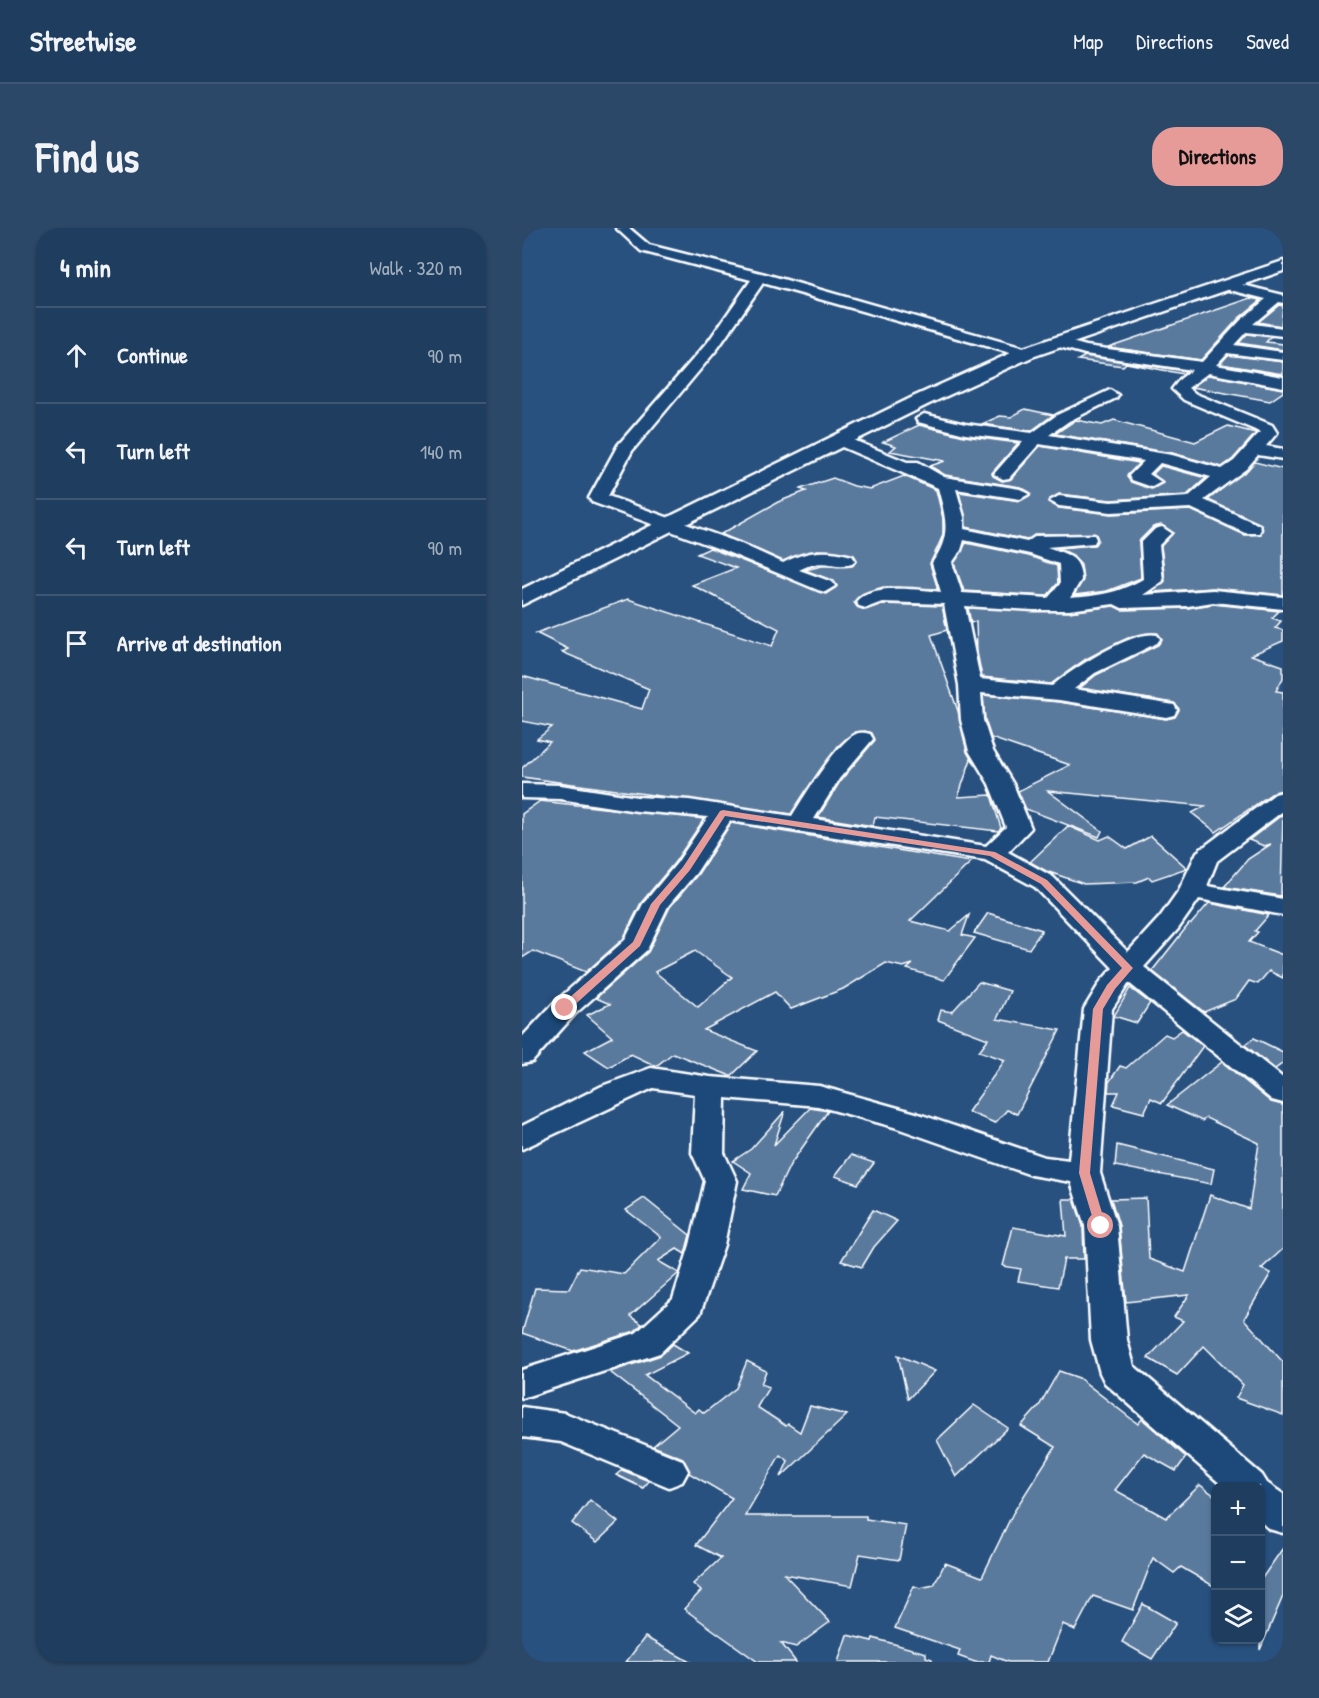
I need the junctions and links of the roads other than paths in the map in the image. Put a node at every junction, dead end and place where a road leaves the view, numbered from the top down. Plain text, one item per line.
1 (622, 228) edge
2 (1283, 266) edge
3 (760, 277) junction
4 (1227, 285) junction
5 (1280, 298) edge
6 (1243, 327) junction
7 (1283, 332) edge
8 (1057, 342) junction
9 (1172, 350) dead end
10 (1026, 353) junction
11 (1283, 356) edge
12 (1215, 357) junction
13 (1283, 382) edge
14 (1110, 395) dead end
15 (924, 419) dead end
16 (1035, 438) junction
17 (841, 440) junction
18 (1254, 449) junction
19 (1283, 454) edge
20 (1155, 459) junction
21 (1003, 474) dead end
22 (1224, 475) junction
23 (943, 482) junction
24 (1152, 482) dead end
25 (1020, 494) dead end
26 (1059, 501) dead end
27 (1194, 502) junction
28 (671, 524) junction
29 (1252, 529) dead end
30 (955, 533) junction
31 (1162, 533) dead end
32 (1087, 539) dead end
33 (1024, 546) junction
34 (845, 560) dead end
35 (784, 570) junction
36 (825, 586) dead end
37 (953, 597) junction
38 (522, 598) edge
39 (866, 602) dead end
40 (1109, 602) junction
41 (1283, 603) edge
42 (1054, 604) junction
43 (1150, 639) dead end
44 (969, 685) junction
45 (1056, 693) junction
46 (1166, 710) dead end
47 (862, 739) dead end
48 (522, 791) edge
49 (1283, 799) edge
50 (723, 813) junction
51 (798, 825) junction
52 (992, 854) junction
53 (1192, 890) junction
54 (1283, 907) edge
55 (1128, 968) junction
56 (522, 1055) edge
57 (710, 1087) junction
58 (1283, 1093) edge
59 (522, 1139) edge
60 (1084, 1173) junction
61 (522, 1384) edge
62 (522, 1422) edge
63 (669, 1471) dead end
64 (1244, 1482) edge
65 (1265, 1501) edge
66 (1283, 1517) edge

1 - 3 street
2 - 4 street
3 - 10 street
3 - 28 street
4 - 5 street
4 - 8 street
5 - 6 street
6 - 7 street
6 - 12 street
8 - 10 street
8 - 12 street
9 - 12 street
10 - 17 street
11 - 12 street
12 - 13 street
12 - 18 street
14 - 16 street
15 - 16 street
16 - 20 street
16 - 21 street
17 - 23 street
17 - 28 street
18 - 19 street
18 - 22 street
20 - 22 street
20 - 24 street
22 - 27 street
23 - 25 street
23 - 30 street
26 - 27 street
27 - 29 street
28 - 35 street
28 - 38 street
30 - 33 street
30 - 37 street
31 - 40 street
32 - 33 street
33 - 42 street
34 - 35 street
35 - 36 street
37 - 39 street
37 - 42 street
37 - 44 street
40 - 41 street
40 - 42 street
43 - 45 street
44 - 45 street
44 - 52 street
45 - 46 street
47 - 51 street
48 - 50 street
49 - 53 street
50 - 51 street
50 - 56 street
51 - 52 street
52 - 55 street
53 - 54 street
53 - 55 street
55 - 58 street
55 - 60 street
57 - 59 street
57 - 60 street
57 - 61 street
60 - 64 street
62 - 63 street
65 - 66 street

